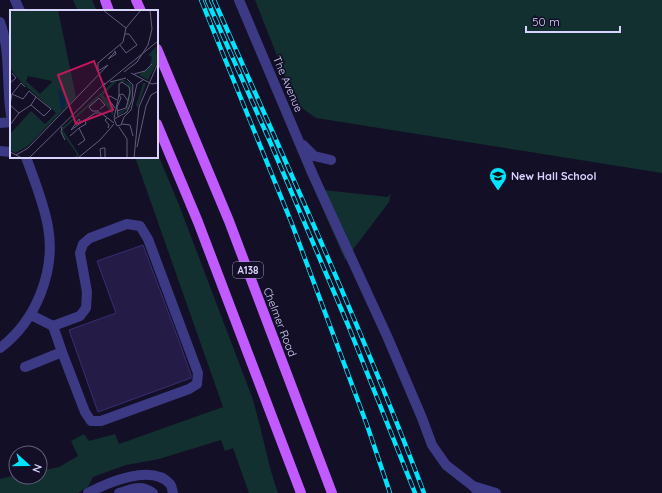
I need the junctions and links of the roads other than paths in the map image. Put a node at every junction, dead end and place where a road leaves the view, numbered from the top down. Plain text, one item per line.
1 (15, 0) edge
2 (105, 0) edge
3 (136, 0) edge
4 (239, 0) edge
5 (20, 10) edge
6 (109, 10) edge
7 (141, 10) edge
8 (0, 22) edge
9 (158, 51) edge
10 (10, 59) edge
11 (10, 107) edge
12 (10, 122) edge
13 (0, 123) edge
14 (158, 126) edge
15 (300, 142) junction
16 (0, 151) edge
17 (10, 152) edge
18 (26, 158) edge
19 (331, 160) dead end
20 (31, 315) junction
21 (53, 326) junction
22 (0, 348) edge
23 (62, 352) junction
24 (25, 367) dead end
25 (476, 490) edge
26 (88, 493) edge
27 (119, 493) edge
28 (152, 493) edge
29 (173, 493) edge
30 (301, 493) edge
31 (332, 493) edge
32 (496, 493) edge

1 - 5 street
2 - 6 main road
3 - 7 main road
4 - 15 street, The Avenue
8 - 10 street
9 - 31 main road, Chelmer Road / A138
10 - 11 street
12 - 13 street
14 - 30 main road, A138
15 - 19 street, The Avenue
15 - 25 street
16 - 17 street
18 - 20 street
20 - 21 street
20 - 22 street
21 - 23 street
21 - 23 street
23 - 24 street
25 - 32 street
26 - 29 street
27 - 28 street

